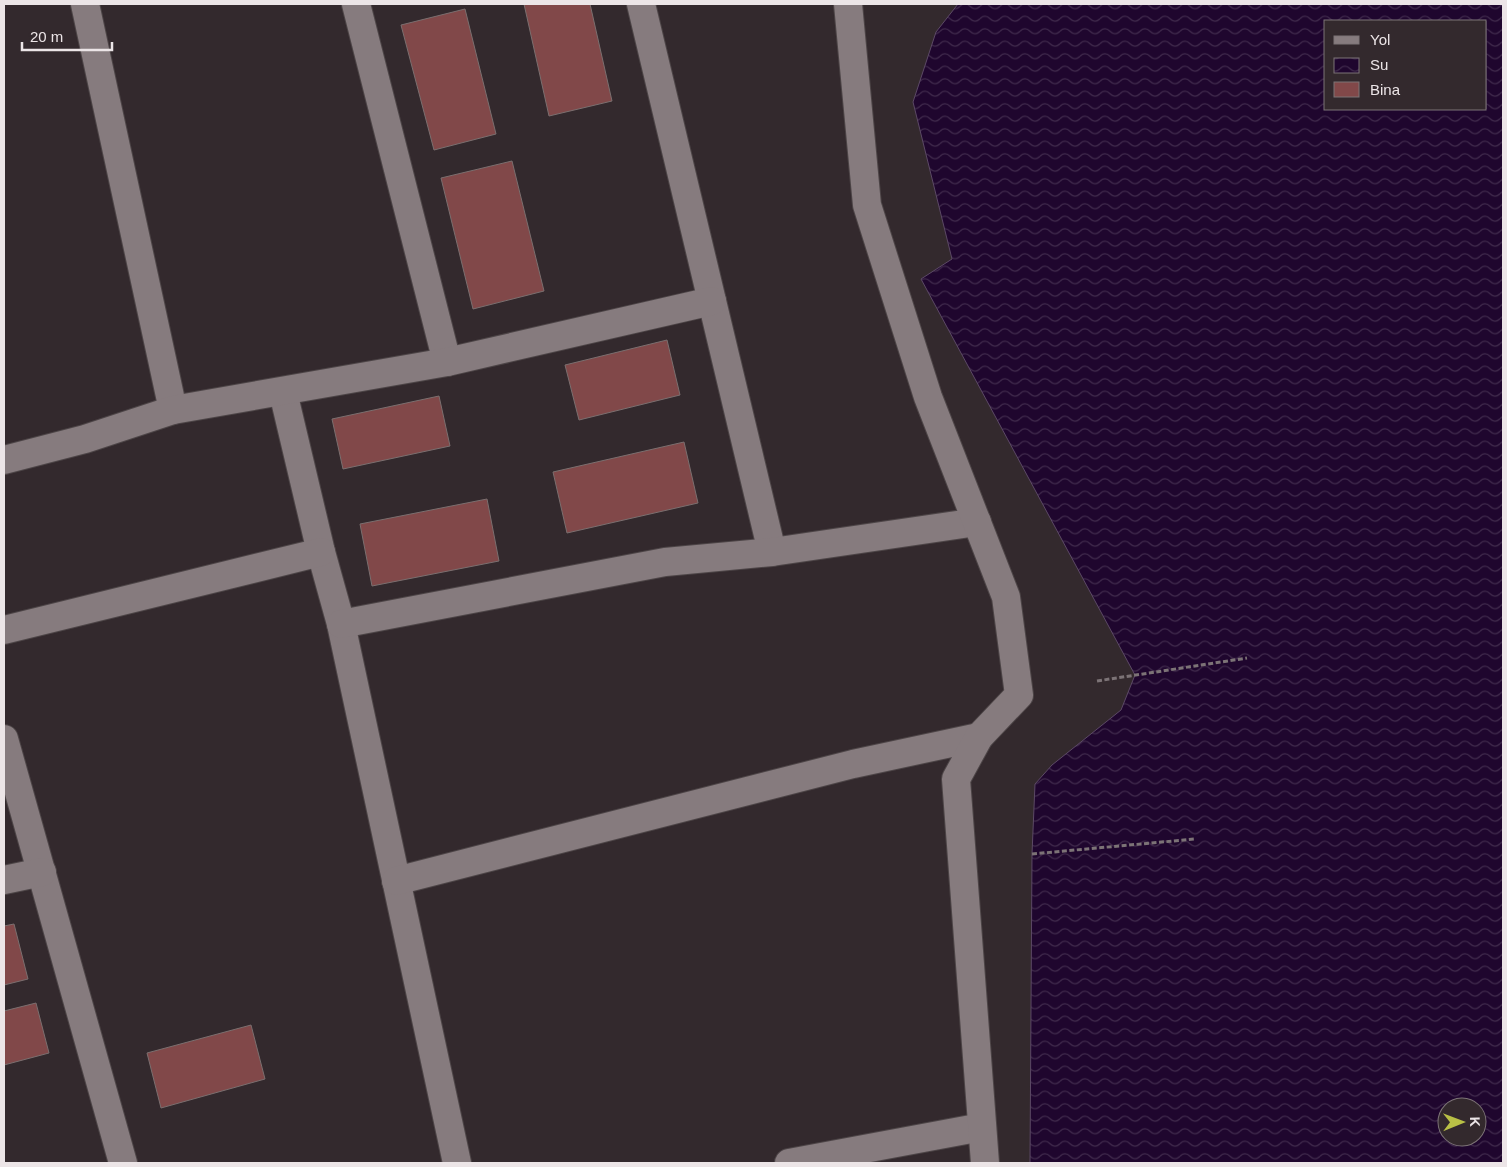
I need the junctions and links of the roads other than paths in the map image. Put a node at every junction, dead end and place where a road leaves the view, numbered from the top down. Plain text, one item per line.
1 (86, 4) edge
2 (356, 4) edge
3 (641, 4) edge
4 (848, 4) edge
5 (712, 301) junction
6 (447, 362) junction
7 (283, 392) junction
8 (173, 410) junction
9 (4, 460) edge
10 (977, 522) junction
11 (321, 552) junction
12 (772, 552) junction
13 (341, 624) junction
14 (4, 630) edge
15 (979, 737) junction
16 (4, 739) edge
17 (42, 872) junction
18 (4, 880) edge
19 (396, 881) junction
20 (982, 1128) junction
21 (123, 1163) edge
22 (457, 1163) edge
23 (789, 1163) edge
24 (984, 1163) edge

1 - 8 street
2 - 6 street
3 - 5 street
4 - 10 street
5 - 6 street
5 - 12 street
6 - 7 street
7 - 8 street
7 - 11 street
8 - 9 street
10 - 12 street
10 - 15 street
11 - 13 street
11 - 14 street
12 - 13 street
13 - 19 street
15 - 19 street
15 - 20 street
16 - 17 street
17 - 18 street
17 - 21 street
19 - 22 street
20 - 23 street
20 - 24 street

